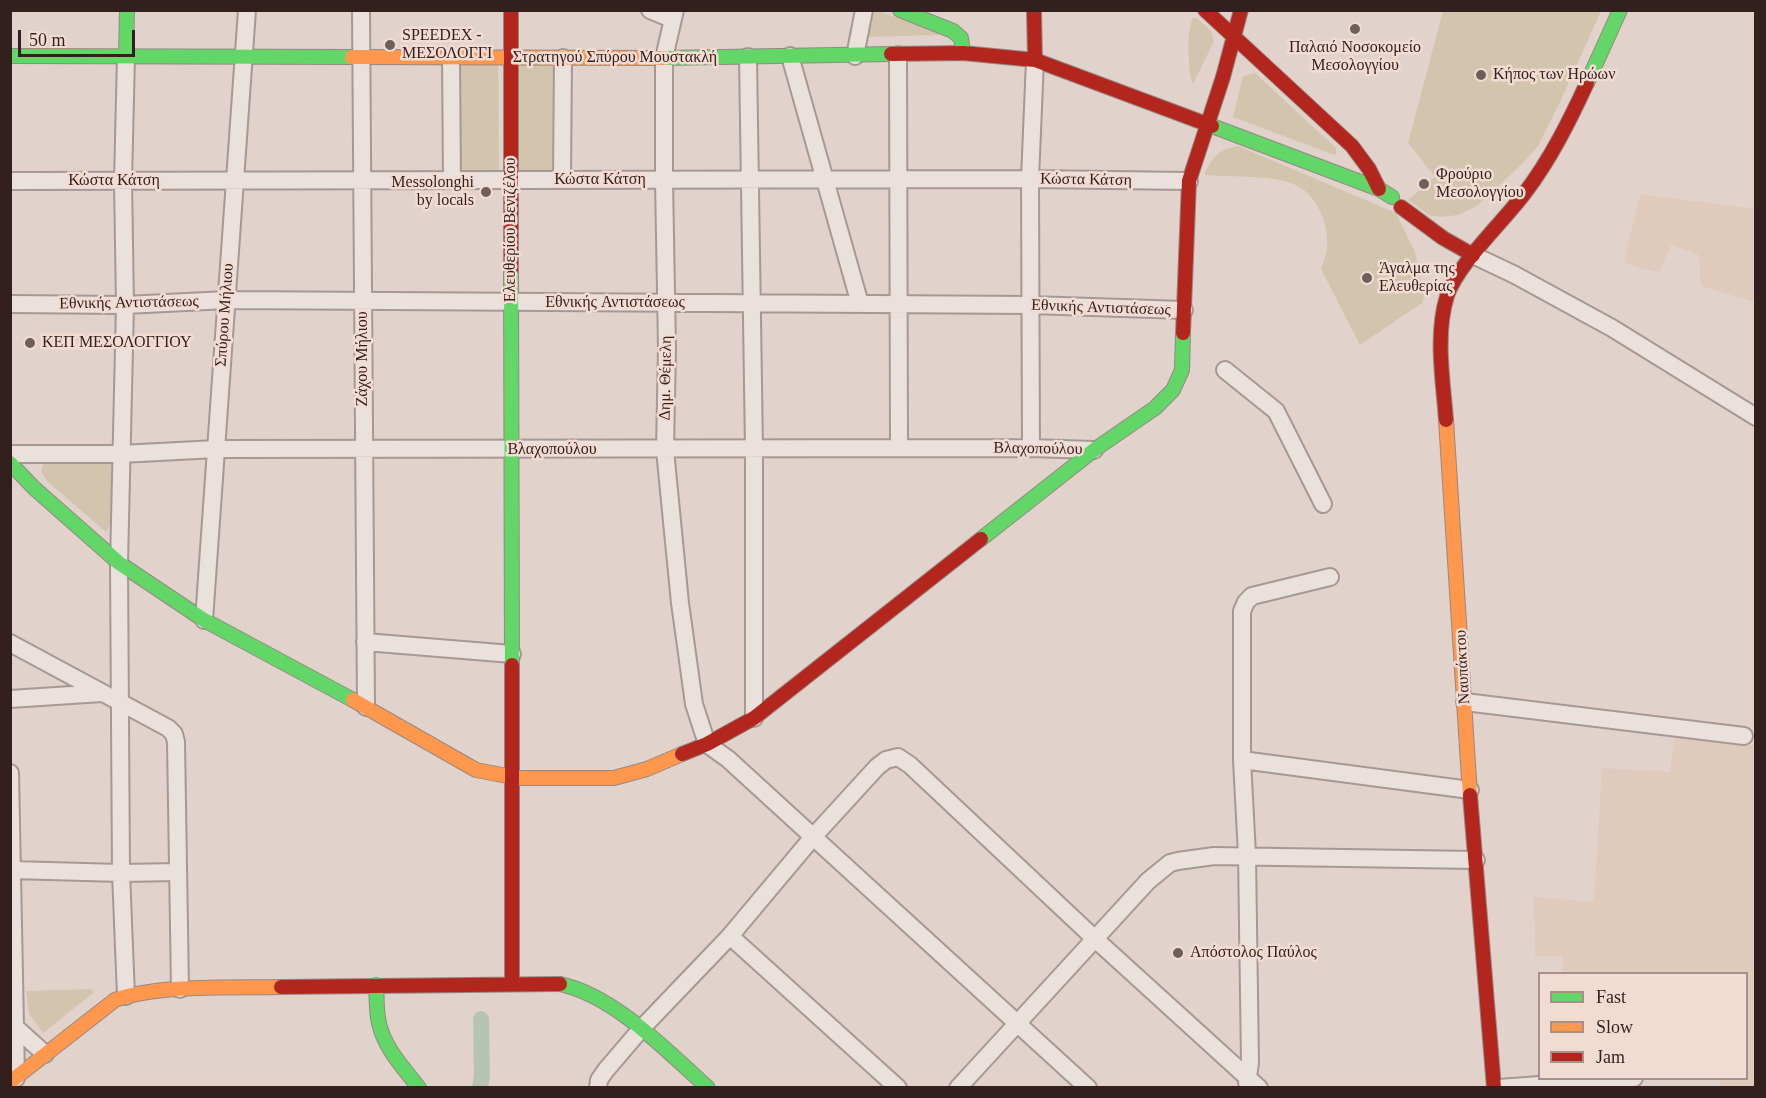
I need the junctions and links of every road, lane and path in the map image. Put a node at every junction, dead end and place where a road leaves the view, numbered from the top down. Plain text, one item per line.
1 (127, 10) edge
2 (247, 10) edge
3 (361, 10) edge
4 (511, 10) edge
5 (650, 10) edge
6 (864, 10) edge
7 (900, 10) edge
8 (1034, 10) edge
9 (1205, 10) edge
10 (1241, 10) edge
11 (1620, 10) edge
12 (673, 15) edge
13 (1235, 38) junction
14 (963, 53) junction
15 (898, 55) junction
16 (10, 56) edge
17 (126, 56) junction
18 (790, 56) junction
19 (855, 56) junction
20 (361, 57) junction
21 (562, 57) junction
22 (748, 57) junction
23 (244, 58) junction
24 (452, 58) junction
25 (511, 58) junction
26 (664, 58) junction
27 (1035, 60) junction
28 (1208, 125) junction
29 (750, 179) junction
30 (823, 179) junction
31 (899, 179) junction
32 (1030, 179) junction
33 (235, 180) junction
34 (362, 180) junction
35 (452, 180) junction
36 (511, 180) junction
37 (562, 180) junction
38 (664, 180) junction
39 (10, 181) edge
40 (123, 181) junction
41 (1189, 181) junction
42 (1379, 189) junction
43 (1473, 255) junction
44 (227, 300) junction
45 (363, 301) junction
46 (511, 302) junction
47 (667, 303) junction
48 (752, 303) junction
49 (10, 304) edge
50 (860, 304) junction
51 (899, 304) junction
52 (124, 305) junction
53 (1031, 306) junction
54 (1184, 310) junction
55 (1225, 370) dead end
56 (1755, 417) edge
57 (899, 448) junction
58 (1031, 448) junction
59 (216, 449) junction
60 (754, 449) junction
61 (364, 450) junction
62 (511, 450) junction
63 (665, 450) junction
64 (1094, 450) junction
65 (10, 454) edge
66 (121, 454) junction
67 (10, 463) edge
68 (1323, 504) dead end
69 (119, 563) junction
70 (1330, 577) dead end
71 (204, 620) junction
72 (365, 642) junction
73 (10, 643) edge
74 (512, 654) junction
75 (104, 693) junction
76 (10, 699) edge
77 (120, 702) junction
78 (1465, 702) junction
79 (366, 707) junction
80 (754, 718) junction
81 (1744, 736) dead end
82 (707, 744) junction
83 (1242, 760) junction
84 (10, 773) edge
85 (512, 777) junction
86 (1470, 790) junction
87 (813, 837) junction
88 (11, 841) edge
89 (1247, 855) junction
90 (1476, 860) junction
91 (12, 870) junction
92 (178, 872) junction
93 (121, 873) junction
94 (729, 936) junction
95 (1094, 938) junction
96 (512, 983) junction
97 (376, 986) junction
98 (180, 989) junction
99 (126, 996) junction
100 (12, 999) edge
101 (1017, 1022) junction
102 (15, 1027) junction
103 (640, 1029) junction
104 (45, 1054) junction
105 (13, 1080) edge
106 (1606, 1080) edge
107 (1251, 1084) edge
108 (419, 1088) edge
109 (598, 1088) edge
110 (708, 1088) edge
111 (898, 1088) edge
112 (958, 1088) edge
113 (1088, 1088) edge
114 (1496, 1088) edge

1 - 17 street
2 - 23 street, Σπύρου Μήλιου
3 - 20 street, Ζάχου Μήλιου
4 - 25 street, Ελευθερίου Βενιζέλου
5 - 12 street
6 - 19 street
7 - 14 street
8 - 27 street
9 - 13 street
10 - 13 street
11 - 43 street, Ναυπάκτου
12 - 26 street, Δημ. Θέμελη
13 - 28 street
13 - 42 street
14 - 15 street, Στρατηγού Σπύρου Μουστακλή
14 - 27 street, Στρατηγού Σπύρου Μουστακλή
15 - 19 street, Στρατηγού Σπύρου Μουστακλή
15 - 31 street
16 - 17 street, Στρατηγού Σπύρου Μουστακλή
17 - 23 street, Στρατηγού Σπύρου Μουστακλή
17 - 40 street
18 - 19 street, Στρατηγού Σπύρου Μουστακλή
18 - 22 street, Στρατηγού Σπύρου Μουστακλή
18 - 30 street
20 - 23 street, Στρατηγού Σπύρου Μουστακλή
20 - 24 street, Στρατηγού Σπύρου Μουστακλή
20 - 34 street, Ζάχου Μήλιου
21 - 25 street, Στρατηγού Σπύρου Μουστακλή
21 - 26 street, Στρατηγού Σπύρου Μουστακλή
21 - 37 street
22 - 26 street, Στρατηγού Σπύρου Μουστακλή
22 - 29 street
23 - 33 street, Σπύρου Μήλιου
24 - 25 street, Στρατηγού Σπύρου Μουστακλή
24 - 35 street
25 - 36 street, Ελευθερίου Βενιζέλου
26 - 38 street, Δημ. Θέμελη
27 - 28 street, Στρατηγού Σπύρου Μουστακλή
27 - 32 street
28 - 41 street
28 - 42 street, Στρατηγού Σπύρου Μουστακλή
29 - 30 street, Κώστα Κάτση
29 - 38 street, Κώστα Κάτση
29 - 48 street
30 - 31 street, Κώστα Κάτση
30 - 50 street
31 - 32 street, Κώστα Κάτση
31 - 51 street
32 - 41 street, Κώστα Κάτση
32 - 53 street
33 - 34 street, Κώστα Κάτση
33 - 40 street, Κώστα Κάτση
33 - 44 street, Σπύρου Μήλιου
34 - 35 street, Κώστα Κάτση
34 - 45 street, Ζάχου Μήλιου
35 - 36 street, Κώστα Κάτση
36 - 37 street, Κώστα Κάτση
36 - 46 street, Ελευθερίου Βενιζέλου
37 - 38 street, Κώστα Κάτση
38 - 47 street, Δημ. Θέμελη
39 - 40 street, Κώστα Κάτση
40 - 52 street
41 - 54 street
42 - 43 street, Στρατηγού Σπύρου Μουστακλή
43 - 56 street
43 - 78 street, Ναυπάκτου
44 - 45 street, Εθνικής Αντιστάσεως
44 - 52 street, Εθνικής Αντιστάσεως
44 - 59 street, Σπύρου Μήλιου
45 - 46 street, Εθνικής Αντιστάσεως
45 - 61 street, Ζάχου Μήλιου
46 - 47 street, Εθνικής Αντιστάσεως
46 - 62 street, Ελευθερίου Βενιζέλου
47 - 48 street, Εθνικής Αντιστάσεως
47 - 63 street, Δημ. Θέμελη
48 - 50 street, Εθνικής Αντιστάσεως
48 - 60 street
49 - 52 street, Εθνικής Αντιστάσεως
50 - 51 street, Εθνικής Αντιστάσεως
51 - 53 street, Εθνικής Αντιστάσεως
51 - 57 street
52 - 66 street
53 - 54 street, Εθνικής Αντιστάσεως
53 - 58 street
54 - 64 street
55 - 68 street
57 - 58 street, Βλαχοπούλου
57 - 60 street, Βλαχοπούλου
58 - 64 street, Βλαχοπούλου
59 - 61 street, Βλαχοπούλου
59 - 66 street, Βλαχοπούλου
59 - 71 street, Σπύρου Μήλιου
60 - 63 street, Βλαχοπούλου
60 - 80 street
61 - 62 street, Βλαχοπούλου
61 - 72 street, Ζάχου Μήλιου
62 - 63 street, Βλαχοπούλου
62 - 74 street, Ελευθερίου Βενιζέλου
63 - 82 street, Δημ. Θέμελη
64 - 80 street
65 - 66 street, Βλαχοπούλου
66 - 69 street
67 - 69 street
69 - 71 street
69 - 77 street
70 - 83 street
71 - 79 street
72 - 74 street
72 - 79 street, Ζάχου Μήλιου
73 - 75 street
74 - 85 street, Ελευθερίου Βενιζέλου
75 - 76 street
75 - 77 street
77 - 92 street
77 - 93 street
78 - 81 street
78 - 86 street, Ναυπάκτου
79 - 85 street
80 - 82 street
82 - 85 street
82 - 87 street
83 - 86 street
83 - 89 street
84 - 88 street
85 - 96 street, Ελευθερίου Βενιζέλου
86 - 90 street, Ναυπάκτου
87 - 94 street
87 - 95 street
87 - 101 street
88 - 91 street
89 - 90 street
89 - 95 street
89 - 107 street
90 - 114 street, Ναυπάκτου
91 - 93 street
91 - 100 street
92 - 93 street
92 - 98 street
93 - 99 street
94 - 103 street
94 - 111 street
95 - 101 street
95 - 107 street
96 - 97 street
96 - 103 street
97 - 98 street
97 - 108 street
98 - 99 street
99 - 104 street
100 - 102 street
101 - 112 street
101 - 113 street
102 - 104 street
102 - 105 street
103 - 109 street
103 - 110 street
104 - 105 street
106 - 114 street

